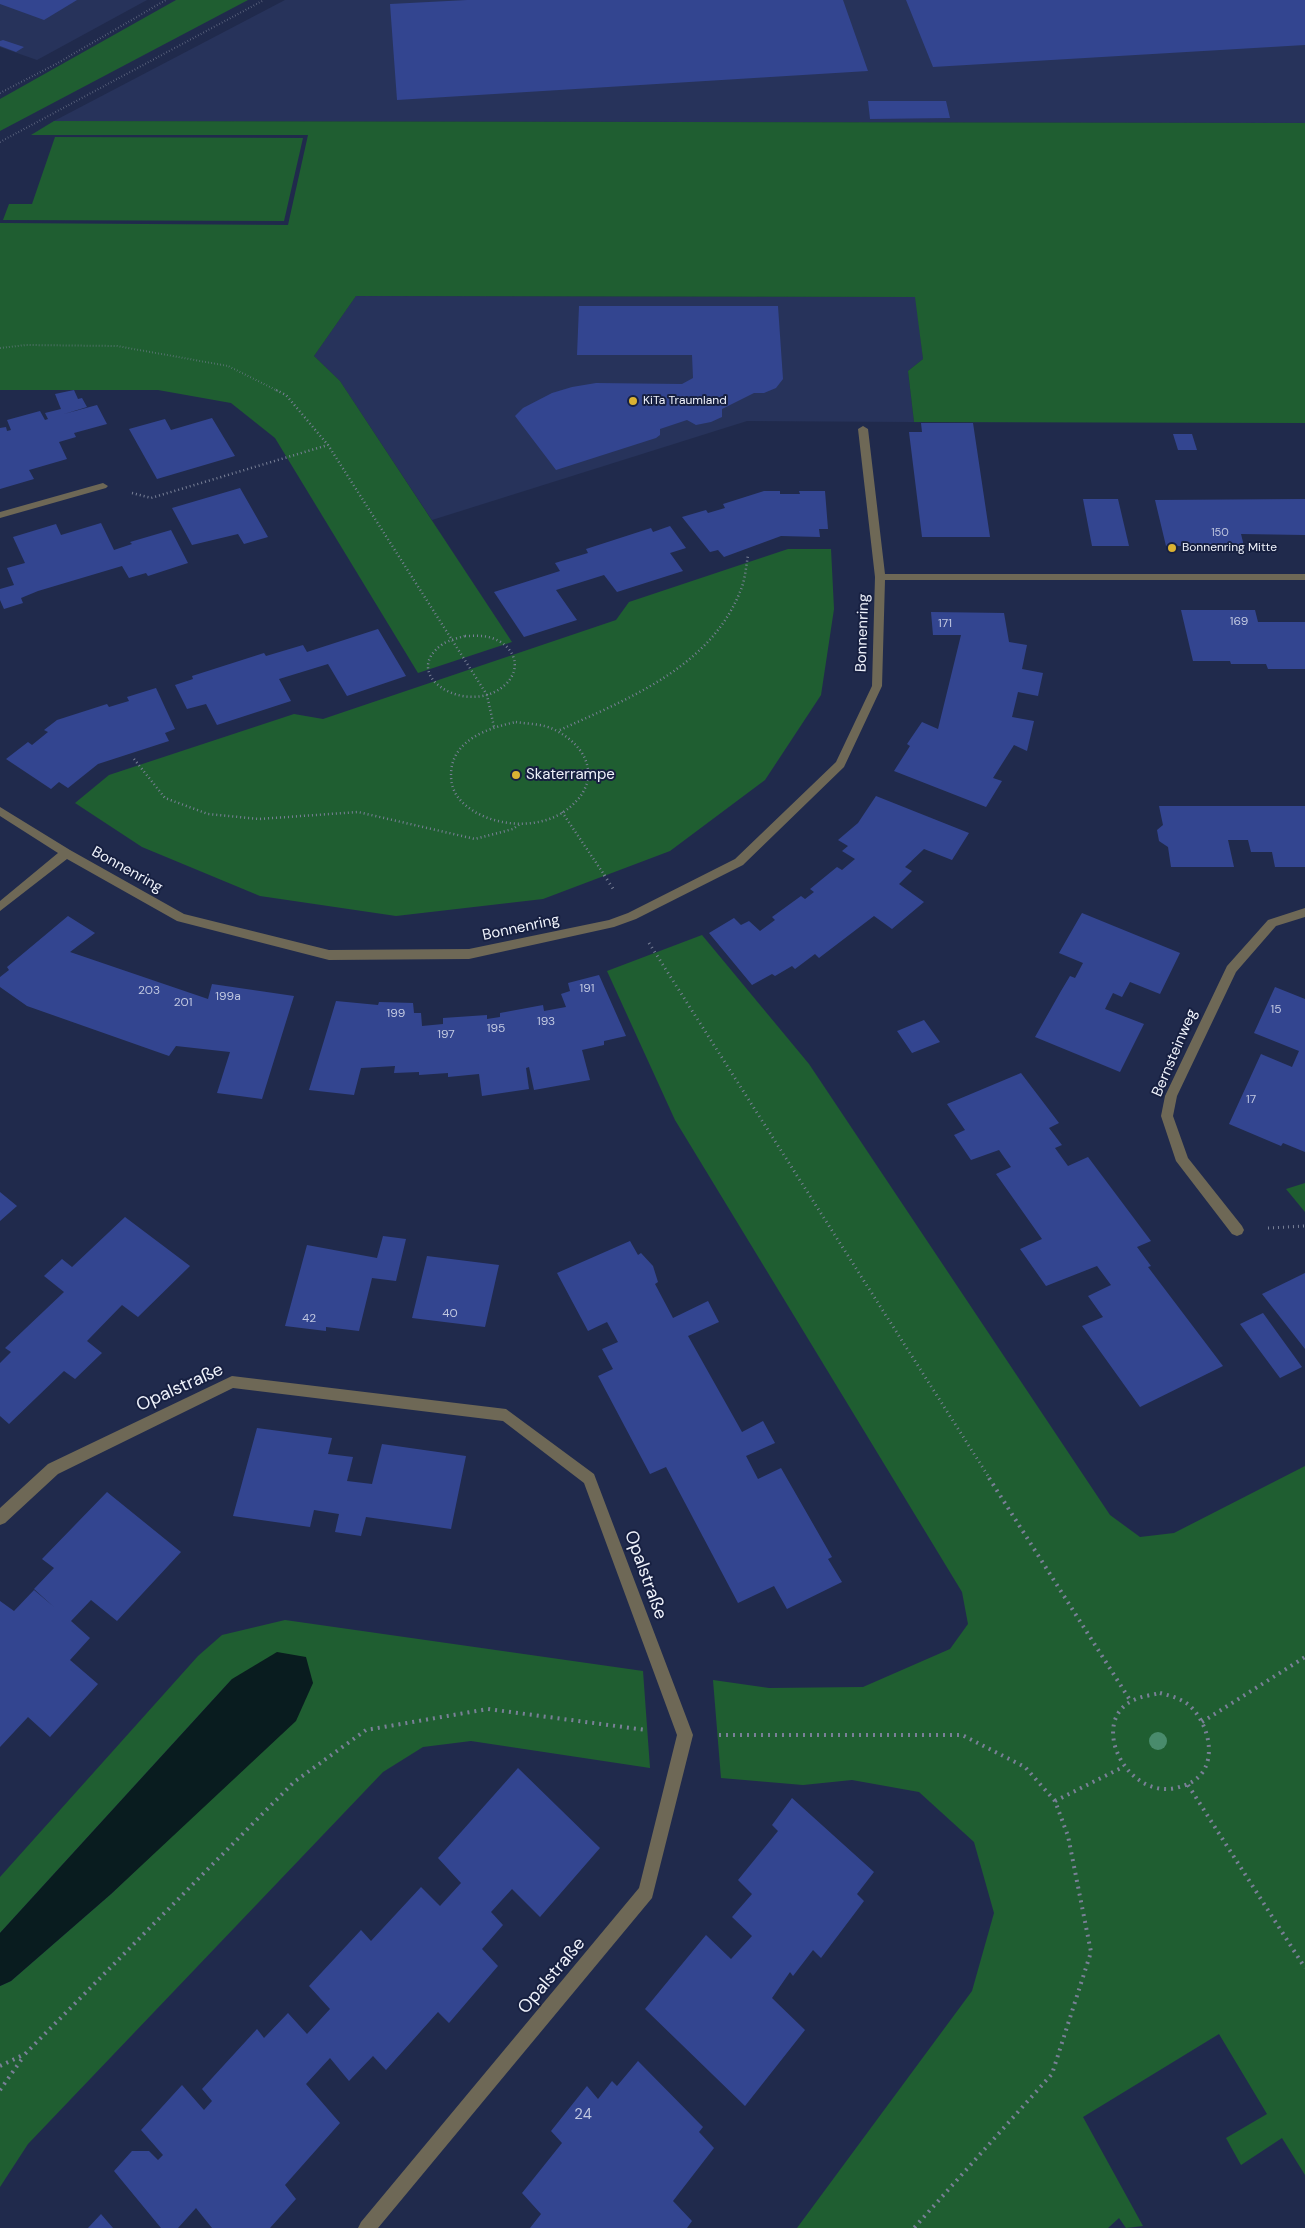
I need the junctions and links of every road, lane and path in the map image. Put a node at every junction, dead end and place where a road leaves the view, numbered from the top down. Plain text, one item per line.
1 (166, 0) edge
2 (264, 0) edge
3 (0, 93) edge
4 (0, 142) edge
5 (0, 348) edge
6 (863, 429) dead end
7 (328, 445) junction
8 (103, 486) joint
9 (0, 515) edge
10 (748, 555) dead end
11 (880, 577) junction
12 (1305, 577) edge
13 (452, 639) junction
14 (487, 696) junction
15 (494, 727) junction
16 (560, 730) junction
17 (134, 759) dead end
18 (0, 811) edge
19 (562, 812) junction
20 (520, 824) junction
21 (66, 853) junction
22 (0, 907) edge
23 (1305, 912) edge
24 (632, 916) junction
25 (1237, 1230) dead end
26 (0, 1518) edge
27 (1305, 1657) edge
28 (1130, 1700) junction
29 (1202, 1722) junction
30 (684, 1735) junction
31 (1123, 1767) junction
32 (1188, 1785) junction
33 (1055, 1801) junction
34 (1305, 1968) edge
35 (26, 2054) junction
36 (0, 2066) edge
37 (0, 2090) edge
38 (367, 2228) edge
39 (914, 2228) edge

1 - 3 path
2 - 4 path
5 - 7 path
6 - 11 street, Bonnenring
7 - 8 path
7 - 13 path
8 - 9 street
10 - 16 path
11 - 12 street, Bonnenring
11 - 24 street, Bonnenring
13 - 14 path
13 - 14 path
13 - 14 path
14 - 15 path
15 - 16 path
15 - 20 path
16 - 19 path
17 - 20 path
18 - 21 street, Bonnenring
19 - 20 path
19 - 24 path
21 - 22 street
21 - 24 street, Bonnenring
23 - 25 street, Bernsteinweg
24 - 28 path
26 - 30 street, Opalstraße
27 - 29 path
28 - 29 path
28 - 31 path
29 - 32 path
30 - 33 path
30 - 35 path
30 - 38 street, Opalstraße
31 - 32 path
31 - 33 path
32 - 34 path
33 - 39 path
35 - 36 path
35 - 37 path

